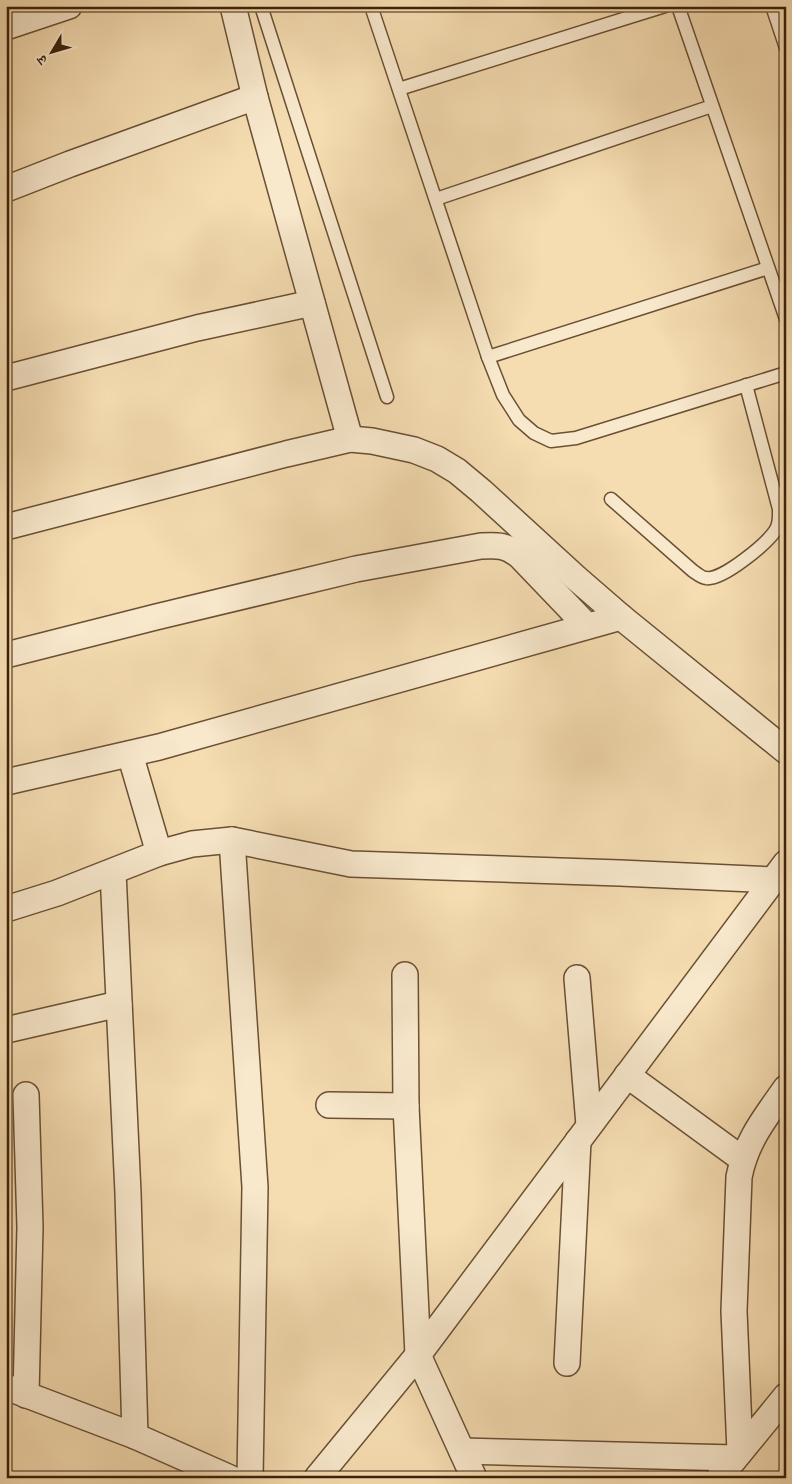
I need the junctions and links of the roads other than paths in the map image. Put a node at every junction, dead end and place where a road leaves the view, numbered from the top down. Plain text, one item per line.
1 (69, 6) edge
2 (233, 6) edge
3 (261, 6) edge
4 (371, 6) edge
5 (665, 6) edge
6 (678, 6) edge
7 (772, 6) edge
8 (6, 27) edge
9 (786, 48) edge
10 (399, 89) junction
11 (255, 97) junction
12 (712, 106) junction
13 (6, 189) edge
14 (436, 199) junction
15 (768, 268) junction
16 (312, 303) junction
17 (786, 319) edge
18 (488, 356) junction
19 (786, 373) edge
20 (6, 378) edge
21 (746, 386) junction
22 (387, 397) dead end
23 (350, 439) junction
24 (611, 499) dead end
25 (6, 527) edge
26 (621, 617) junction
27 (587, 626) junction
28 (6, 655) edge
29 (786, 751) edge
30 (130, 754) junction
31 (6, 782) edge
32 (232, 840) junction
33 (159, 853) junction
34 (113, 872) junction
35 (779, 872) edge
36 (6, 909) edge
37 (405, 975) dead end
38 (577, 978) dead end
39 (119, 1004) junction
40 (6, 1030) edge
41 (627, 1075) junction
42 (786, 1088) edge
43 (26, 1095) dead end
44 (329, 1105) dead end
45 (406, 1106) junction
46 (584, 1133) junction
47 (17, 1146) edge
48 (742, 1159) junction
49 (418, 1354) junction
50 (568, 1363) dead end
51 (16, 1391) edge
52 (785, 1400) edge
53 (135, 1436) junction
54 (462, 1451) junction
55 (738, 1455) junction
56 (230, 1478) edge
57 (250, 1478) edge
58 (316, 1478) edge
59 (474, 1478) edge
60 (719, 1478) edge

1 - 8 street
2 - 11 street
3 - 22 lane
4 - 10 lane
5 - 10 lane
6 - 12 lane
7 - 9 lane
10 - 14 lane
11 - 13 street
11 - 16 street
12 - 14 lane
12 - 15 lane
14 - 18 lane
15 - 17 lane
15 - 18 lane
16 - 20 street
16 - 23 street
18 - 21 lane
19 - 21 lane
21 - 24 lane
23 - 25 street
23 - 26 street
26 - 27 street
26 - 29 street
27 - 28 street
27 - 30 street
30 - 31 street
30 - 33 street
32 - 33 street
32 - 35 street
32 - 57 street
33 - 34 street
34 - 36 street
34 - 39 street
35 - 41 street
37 - 45 street
38 - 46 street
39 - 40 street
39 - 53 street
41 - 46 street
41 - 48 street
42 - 48 street
43 - 47 street
44 - 45 street
45 - 49 street
46 - 49 street
46 - 50 street
47 - 51 street
48 - 55 street
49 - 54 street
49 - 58 street
51 - 53 street
52 - 55 street
53 - 56 street
54 - 55 street
54 - 59 street
55 - 60 street

